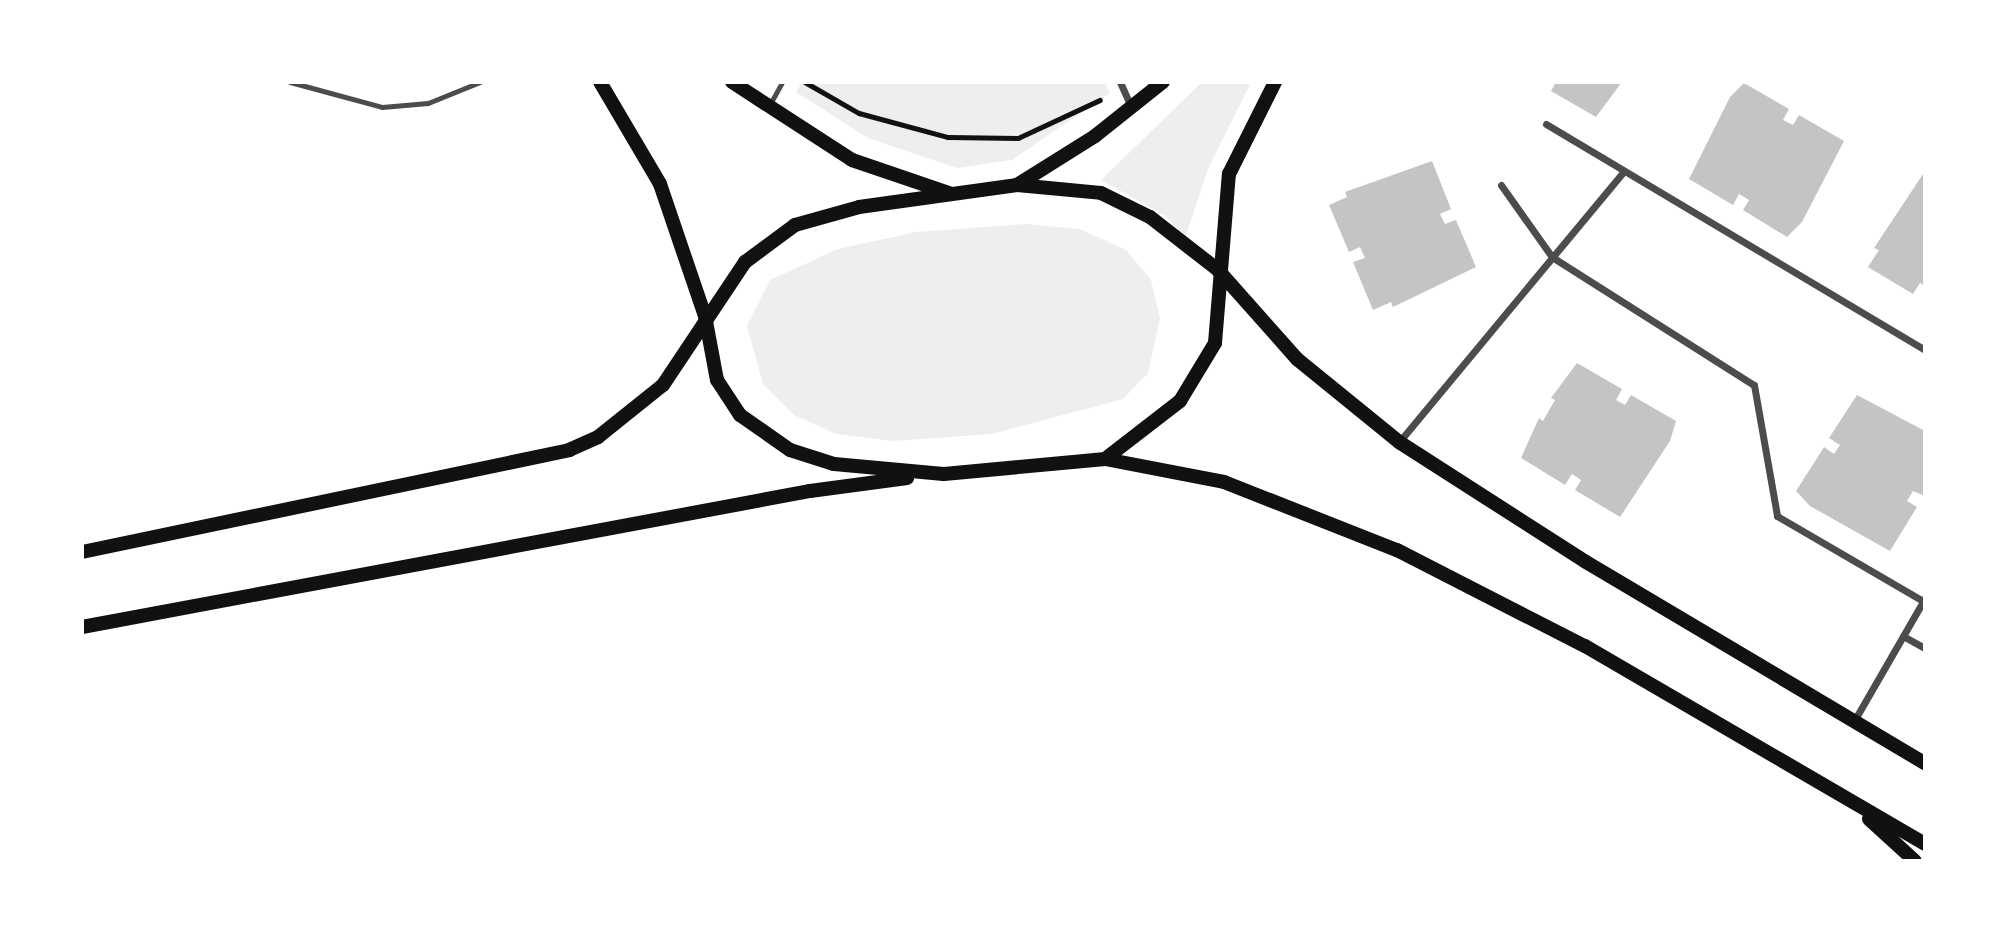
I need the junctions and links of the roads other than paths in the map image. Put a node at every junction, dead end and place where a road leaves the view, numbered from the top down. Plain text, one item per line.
1 (290, 82) edge
2 (480, 82) edge
3 (600, 82) edge
4 (732, 82) edge
5 (782, 82) edge
6 (1163, 82) edge
7 (1275, 82) edge
8 (1121, 84) edge
9 (768, 107) junction
10 (1131, 108) junction
11 (1546, 124) dead end
12 (1625, 170) junction
13 (1017, 185) junction
14 (1501, 185) dead end
15 (954, 194) junction
16 (1552, 257) junction
17 (1218, 270) junction
18 (705, 316) junction
19 (1925, 351) edge
20 (1399, 442) junction
21 (1105, 459) junction
22 (944, 474) junction
23 (82, 552) edge
24 (1924, 599) edge
25 (82, 627) edge
26 (1903, 636) junction
27 (1925, 648) edge
28 (1853, 721) junction
29 (1925, 764) edge
30 (1848, 799) junction
31 (1925, 844) edge
32 (1915, 861) edge

1 - 2 lane
3 - 18 main road
4 - 9 main road
5 - 9 lane
6 - 10 main road
7 - 17 main road
8 - 10 street
9 - 15 main road
10 - 13 main road
11 - 12 street
12 - 16 street
12 - 19 street
13 - 15 main road
13 - 17 main road
14 - 16 street
15 - 18 main road
16 - 20 street
16 - 24 street
17 - 20 main road
17 - 21 main road
18 - 22 main road
18 - 23 main road
20 - 28 main road
21 - 22 main road
21 - 30 main road
22 - 25 main road
24 - 26 street
26 - 27 street
26 - 28 street
28 - 29 main road
30 - 31 main road
30 - 32 main road

